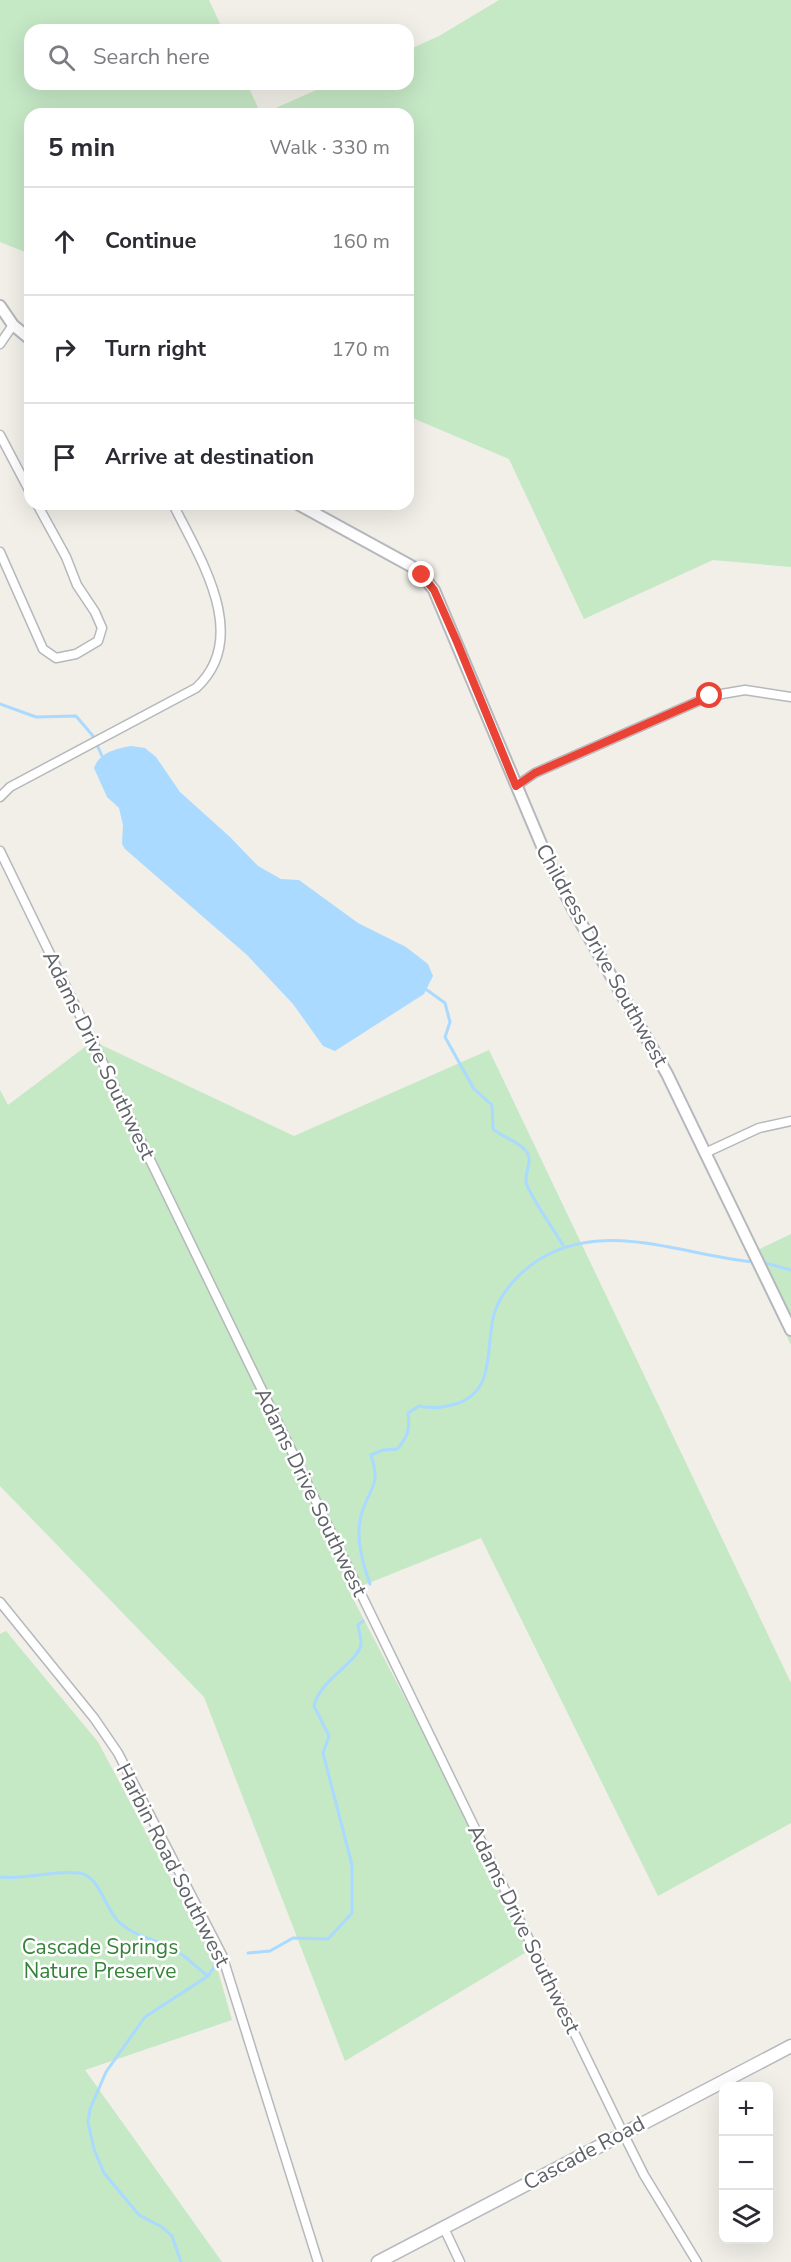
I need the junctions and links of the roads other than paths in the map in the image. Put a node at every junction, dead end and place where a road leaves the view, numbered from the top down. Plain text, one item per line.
1 (0, 306) edge
2 (14, 325) junction
3 (24, 334) edge
4 (0, 344) edge
5 (0, 435) edge
6 (24, 481) edge
7 (40, 510) edge
8 (176, 510) edge
9 (308, 510) edge
10 (1, 558) edge
11 (791, 697) edge
12 (516, 786) junction
13 (0, 797) edge
14 (0, 851) edge
15 (791, 1120) edge
16 (705, 1153) junction
17 (791, 1330) edge
18 (0, 1602) edge
19 (791, 2046) edge
20 (623, 2133) junction
21 (443, 2226) junction
22 (318, 2262) edge
23 (378, 2262) edge
24 (460, 2262) edge
25 (697, 2262) edge

1 - 2 street
2 - 3 street
2 - 4 street
5 - 6 street
7 - 10 street
8 - 13 street
9 - 12 street, Childress Drive Southwest
11 - 12 street
12 - 16 street, Childress Drive Southwest
14 - 20 street, Adams Drive Southwest
15 - 16 street
16 - 17 street, Childress Drive Southwest
18 - 22 street, Harbin Road Southwest
19 - 20 main road, Cascade Road
20 - 21 main road, Cascade Road
20 - 25 street, Adams Drive Southwest
21 - 23 main road, Cascade Road
21 - 24 street

